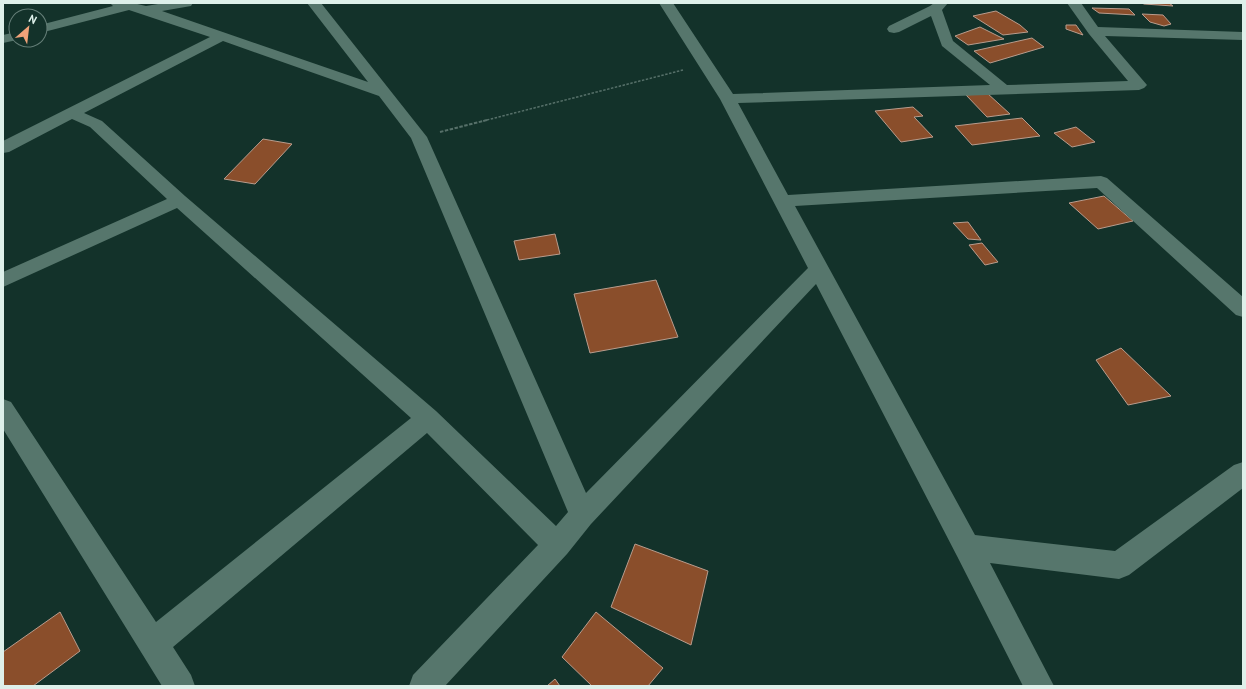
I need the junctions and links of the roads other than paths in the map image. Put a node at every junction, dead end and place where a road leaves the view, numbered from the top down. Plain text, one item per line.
1 (186, 3) edge
2 (314, 3) edge
3 (666, 3) edge
4 (1074, 3) edge
5 (123, 5) edge
6 (938, 6) edge
7 (146, 10) junction
8 (48, 27) edge
9 (894, 28) dead end
10 (1094, 31) junction
11 (1243, 36) edge
12 (221, 37) junction
13 (1002, 88) junction
14 (382, 92) junction
15 (728, 99) junction
16 (72, 113) junction
17 (3, 148) edge
18 (179, 200) junction
19 (781, 201) junction
20 (818, 270) junction
21 (3, 280) edge
22 (1243, 309) edge
23 (3, 409) edge
24 (428, 418) junction
25 (1243, 473) edge
26 (582, 515) junction
27 (557, 545) junction
28 (967, 547) junction
29 (153, 644) junction
30 (180, 686) edge
31 (424, 686) edge
32 (1039, 686) edge

1 - 7 street
2 - 14 street
3 - 15 street
4 - 10 street
5 - 7 street
5 - 8 street
6 - 9 street
6 - 13 street
7 - 12 street
10 - 11 street
10 - 13 street
12 - 14 street
12 - 16 street
13 - 15 street
14 - 26 street
15 - 19 street
16 - 17 street
16 - 18 street
18 - 21 street
18 - 24 street
19 - 20 street
19 - 22 street
20 - 26 street
20 - 28 street
23 - 29 street
24 - 27 street
24 - 29 street
25 - 28 street
26 - 27 street
27 - 31 street
28 - 32 street
29 - 30 street

